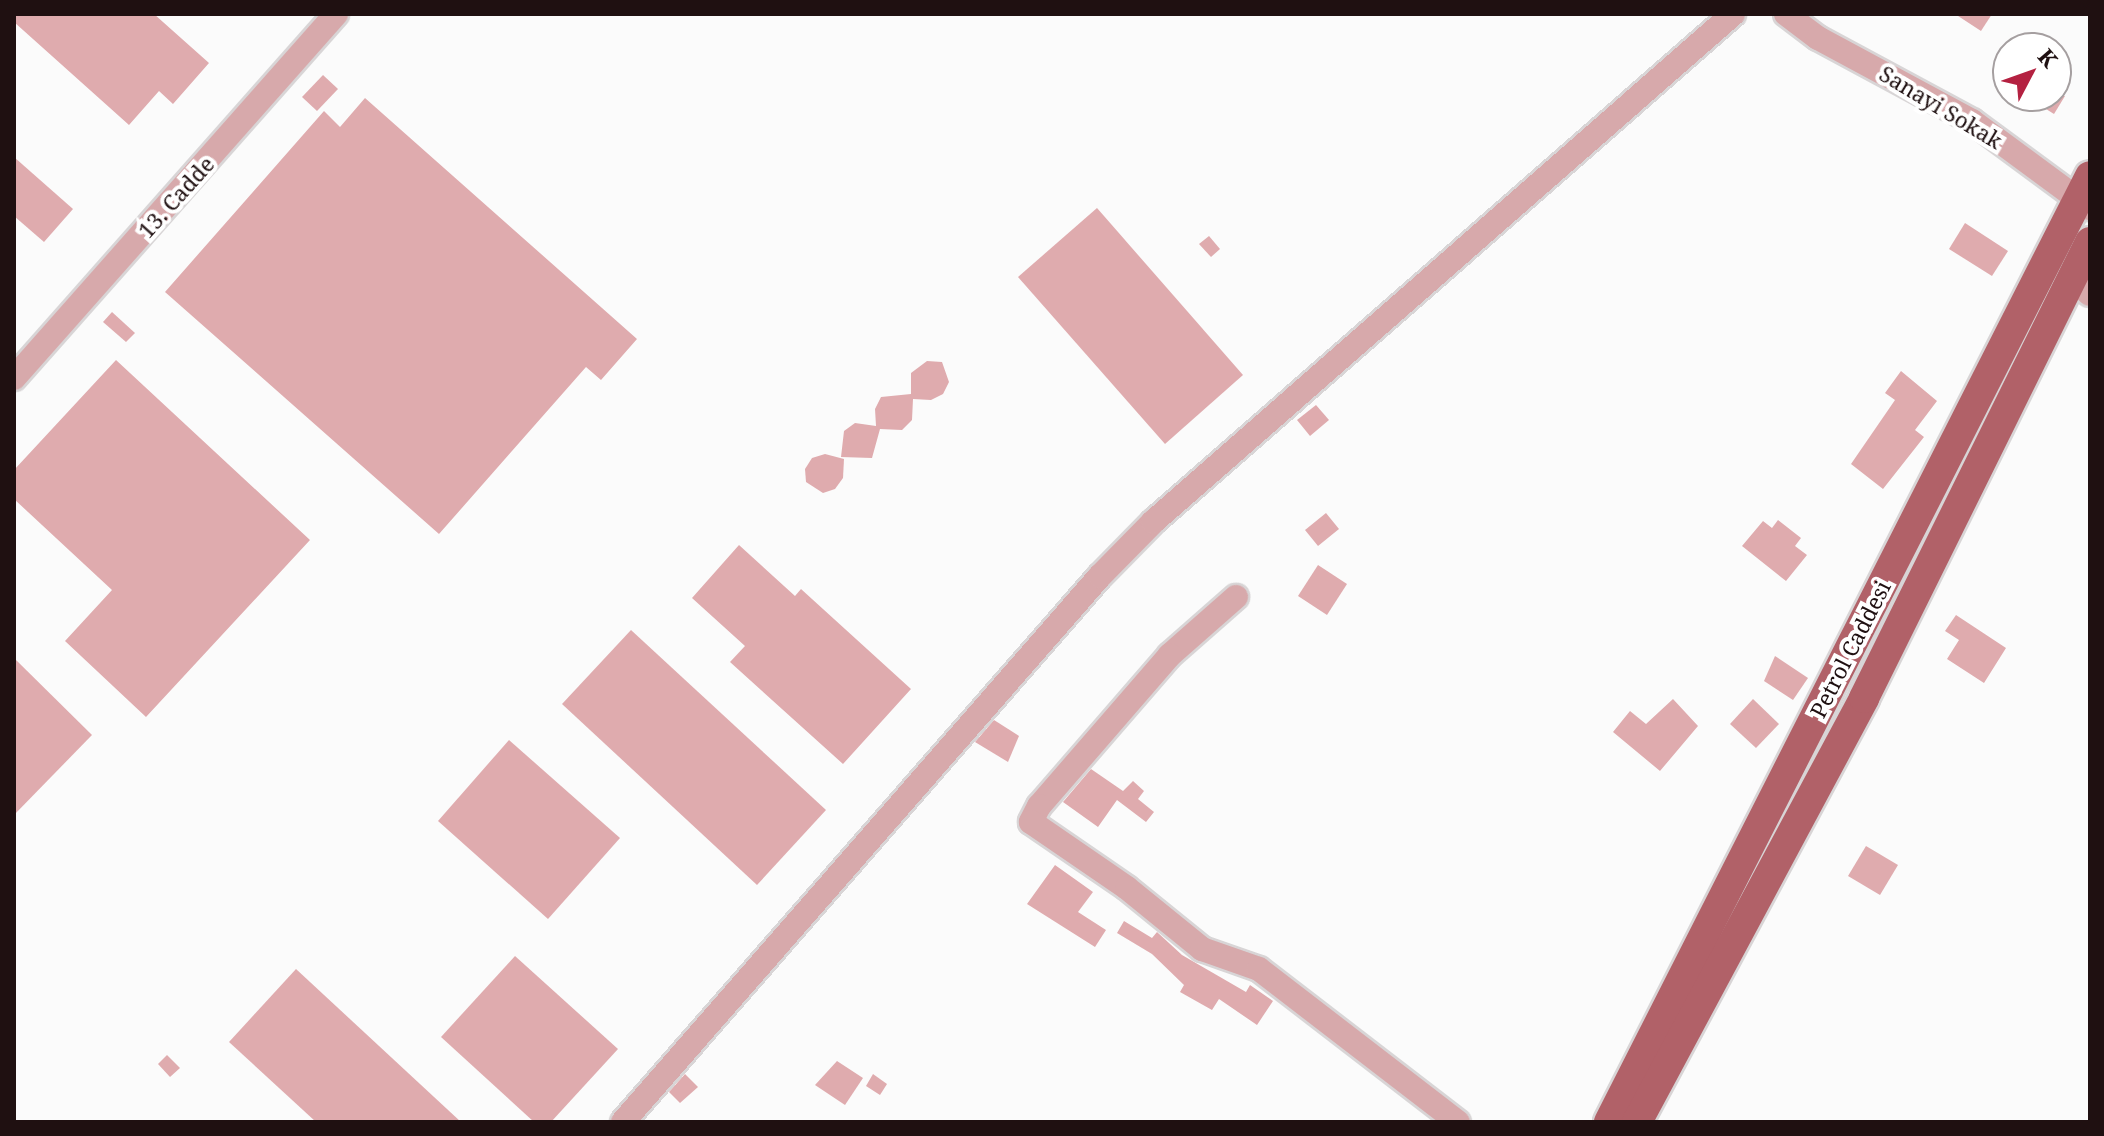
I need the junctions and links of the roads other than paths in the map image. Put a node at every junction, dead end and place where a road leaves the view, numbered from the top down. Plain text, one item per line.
1 (336, 14) edge
2 (1733, 14) edge
3 (1786, 14) edge
4 (2086, 194) edge
5 (2090, 242) edge
6 (2081, 286) edge
7 (14, 378) edge
8 (1236, 597) dead end
9 (623, 1122) edge
10 (1458, 1122) edge
11 (1609, 1122) edge
12 (1637, 1122) edge

1 - 7 street, 13. Cadde
2 - 9 street
3 - 4 street, Sanayi Sokak
4 - 11 main road, Petrol Caddesi
5 - 6 main road, Petrol Caddesi
6 - 12 main road, Petrol Caddesi
8 - 10 street

